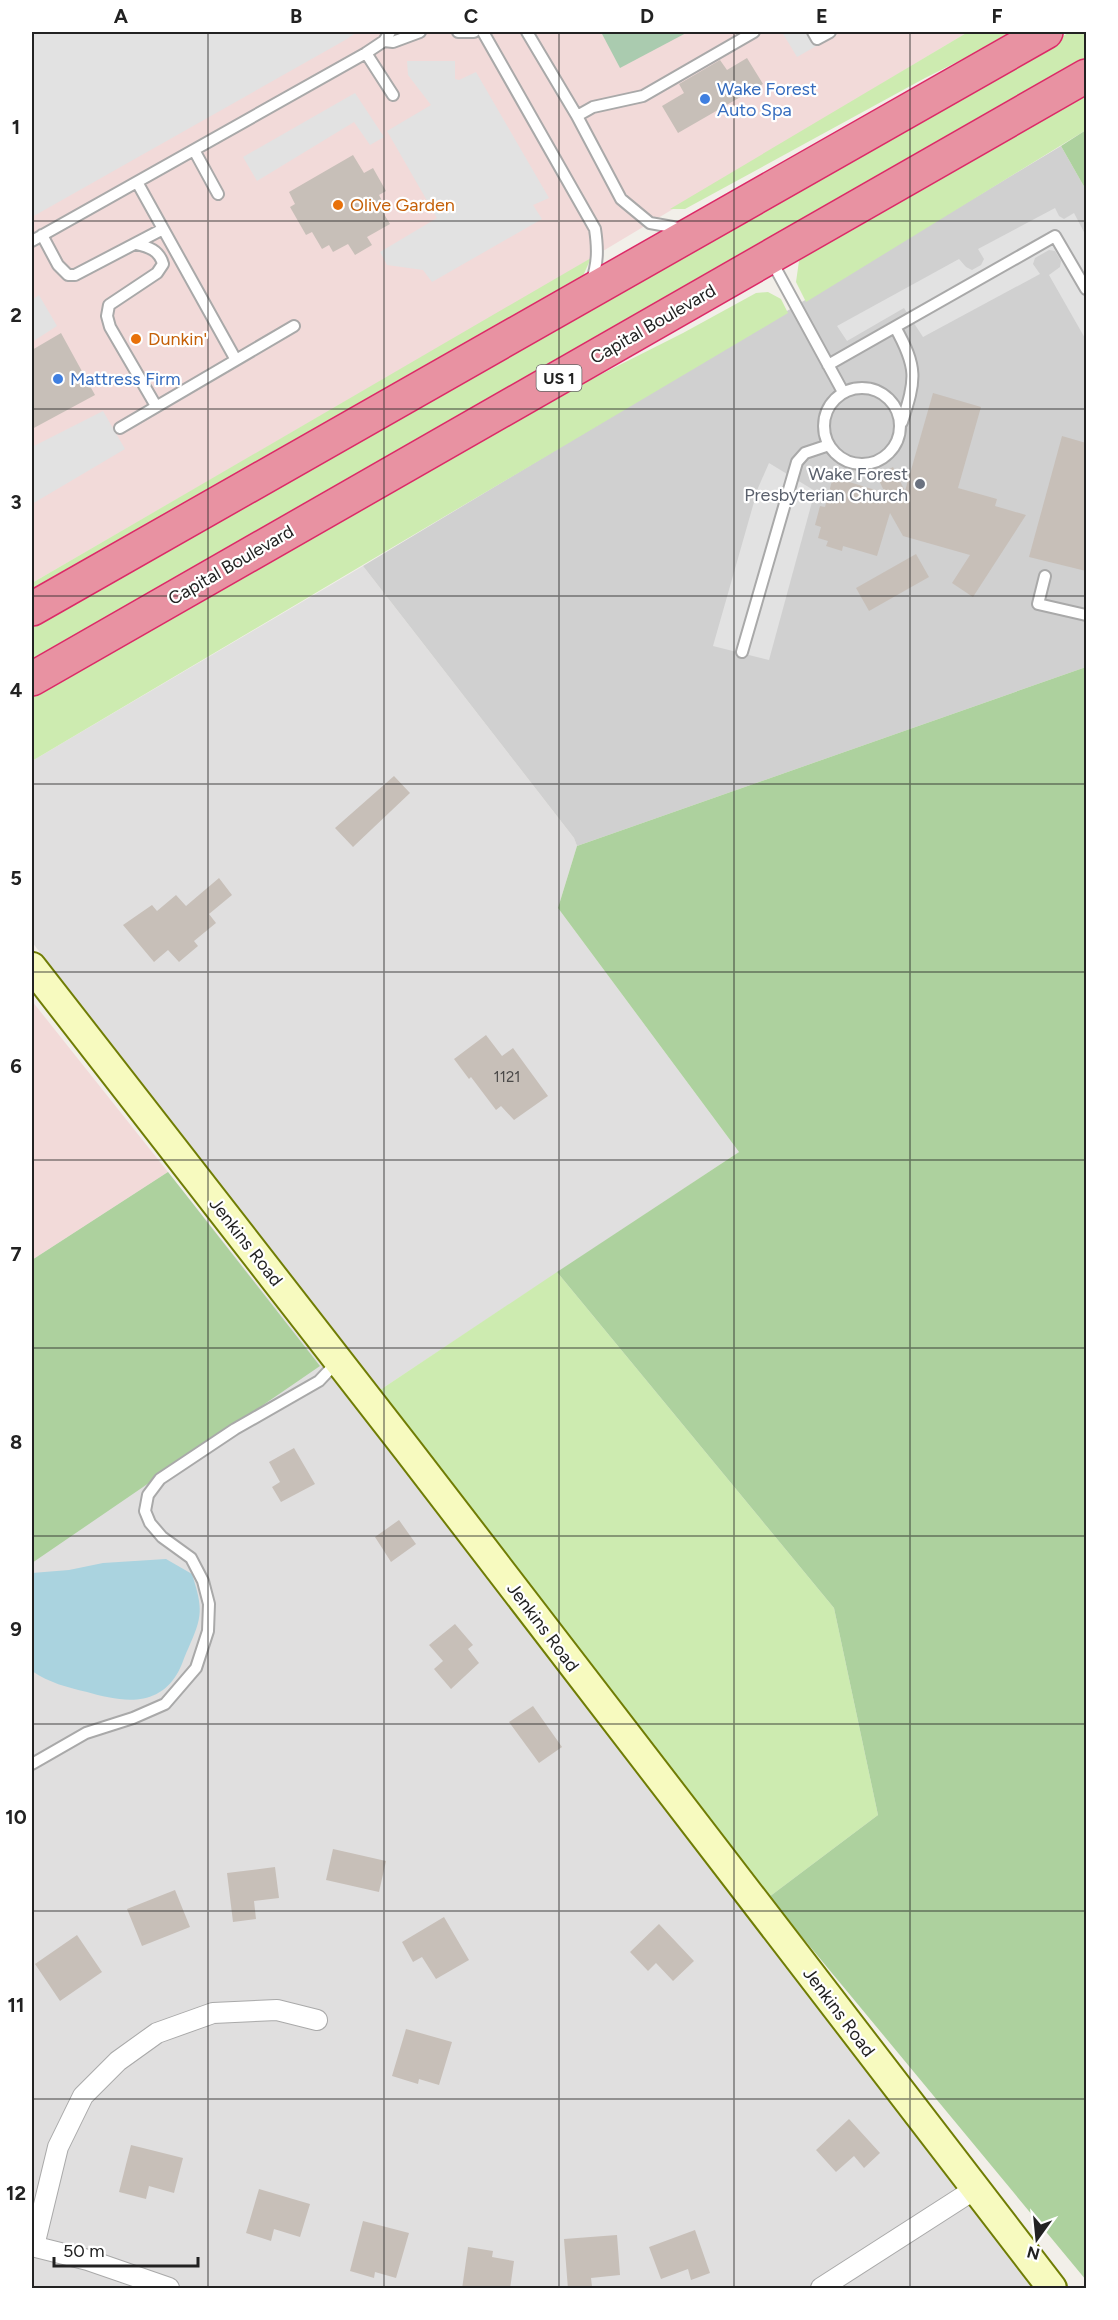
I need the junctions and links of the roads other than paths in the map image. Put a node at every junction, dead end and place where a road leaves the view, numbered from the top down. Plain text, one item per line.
1 (420, 32) edge
2 (458, 32) edge
3 (474, 32) edge
4 (483, 32) edge
5 (527, 32) edge
6 (754, 32) edge
7 (813, 32) edge
8 (830, 32) edge
9 (1046, 32) edge
10 (387, 36) edge
11 (366, 53) junction
12 (1086, 76) edge
13 (393, 95) dead end
14 (577, 116) junction
15 (194, 150) junction
16 (136, 182) junction
17 (218, 194) dead end
18 (163, 229) junction
19 (699, 230) junction
20 (42, 236) junction
21 (32, 241) edge
22 (136, 244) junction
23 (769, 258) junction
24 (1086, 289) edge
25 (586, 294) junction
26 (294, 326) dead end
27 (895, 327) junction
28 (236, 360) junction
29 (828, 365) junction
30 (843, 392) junction
31 (156, 406) junction
32 (900, 426) junction
33 (120, 428) dead end
34 (829, 445) junction
35 (1045, 576) dead end
36 (32, 609) edge
37 (1086, 615) edge
38 (742, 652) dead end
39 (32, 679) edge
40 (32, 967) edge
41 (338, 1360) junction
42 (32, 1764) edge
43 (317, 2020) dead end
44 (975, 2189) junction
45 (33, 2246) edge
46 (169, 2289) edge
47 (821, 2289) edge
48 (1052, 2289) edge

1 - 10 lane
2 - 3 lane
4 - 25 lane
5 - 14 lane
6 - 14 lane
7 - 8 lane
9 - 19 highway
10 - 11 lane
11 - 13 lane
11 - 15 lane
12 - 23 highway, Capital Boulevard / US 1
14 - 19 lane
15 - 16 lane
15 - 17 lane
16 - 18 lane
16 - 20 lane
18 - 22 lane
18 - 28 lane
19 - 25 highway
20 - 21 lane
20 - 22 lane
22 - 31 lane
23 - 29 lane
23 - 39 highway, Capital Boulevard / US 1
24 - 27 lane
25 - 36 highway
26 - 28 lane
27 - 29 lane
27 - 32 lane
28 - 31 lane
29 - 30 lane
30 - 32 lane
30 - 34 lane
31 - 33 lane
32 - 34 lane
34 - 38 lane
35 - 37 lane
40 - 41 street, Jenkins Road
41 - 42 lane
41 - 44 street, Jenkins Road
43 - 45 street
44 - 47 street
44 - 48 street, Jenkins Road
45 - 46 street

